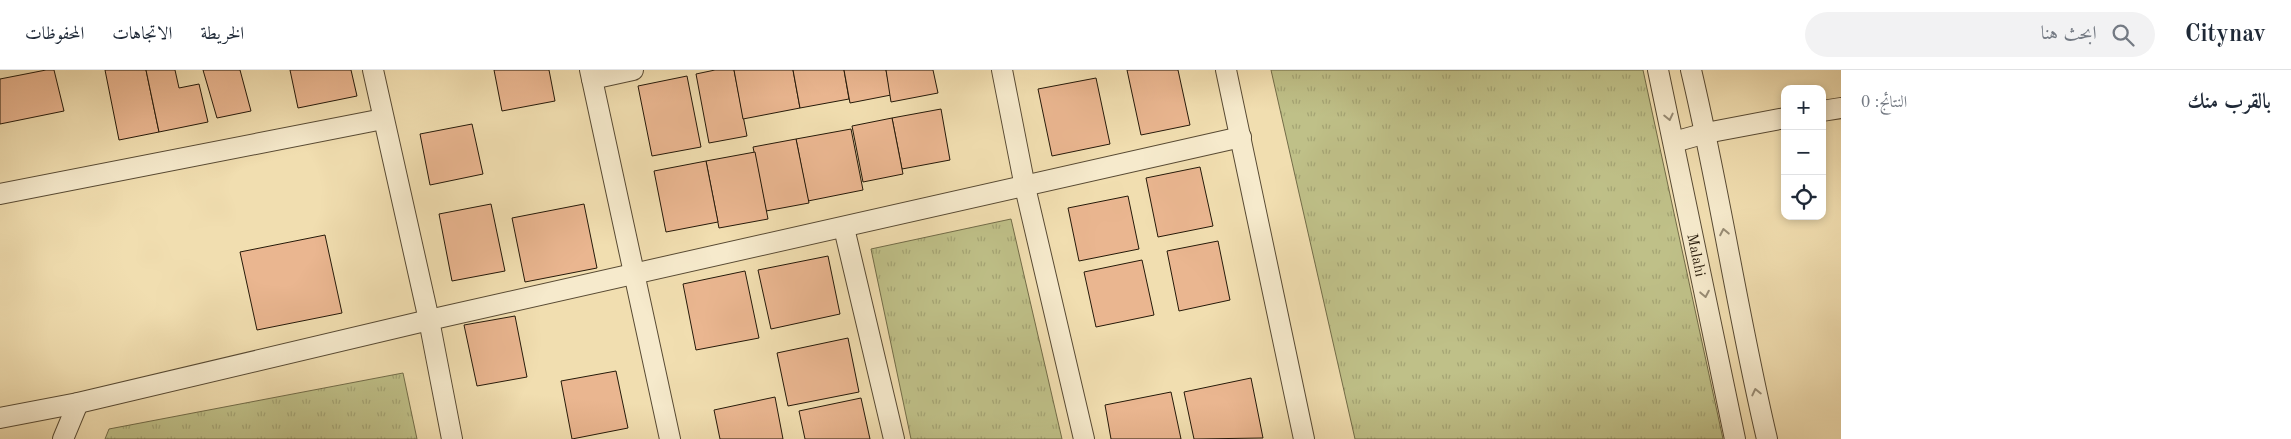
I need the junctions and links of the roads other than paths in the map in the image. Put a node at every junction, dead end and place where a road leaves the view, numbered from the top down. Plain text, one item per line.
1 (373, 70) edge
2 (633, 70) edge
3 (1002, 70) edge
4 (1226, 70) edge
5 (1658, 70) edge
6 (1691, 70) edge
7 (591, 74) edge
8 (1841, 108) edge
9 (1826, 110) edge
10 (383, 119) junction
11 (1781, 119) edge
12 (1706, 133) junction
13 (1241, 137) junction
14 (1674, 142) junction
15 (1025, 187) junction
16 (0, 194) edge
17 (844, 228) junction
18 (634, 274) junction
19 (429, 320) junction
20 (78, 403) junction
21 (0, 418) edge
22 (63, 439) edge
23 (452, 439) edge
24 (670, 439) edge
25 (894, 439) edge
26 (1084, 439) edge
27 (1304, 439) edge
28 (1735, 439) edge
29 (1767, 439) edge

1 - 10 street
2 - 7 street
3 - 15 street
4 - 13 street
5 -> 14 street, Malahi
6 - 12 street, Malahi
7 - 18 street
8 - 9 street
10 - 16 street
10 - 19 street
11 - 12 street
12 - 14 street
29 -> 12 street, Malahi
13 - 15 street
13 - 27 street
14 -> 28 street, Malahi
15 - 17 street
15 - 26 street
17 - 18 street
17 - 25 street
18 - 19 street
18 - 24 street
19 - 20 street
19 - 23 street
20 - 21 street
20 - 22 street

